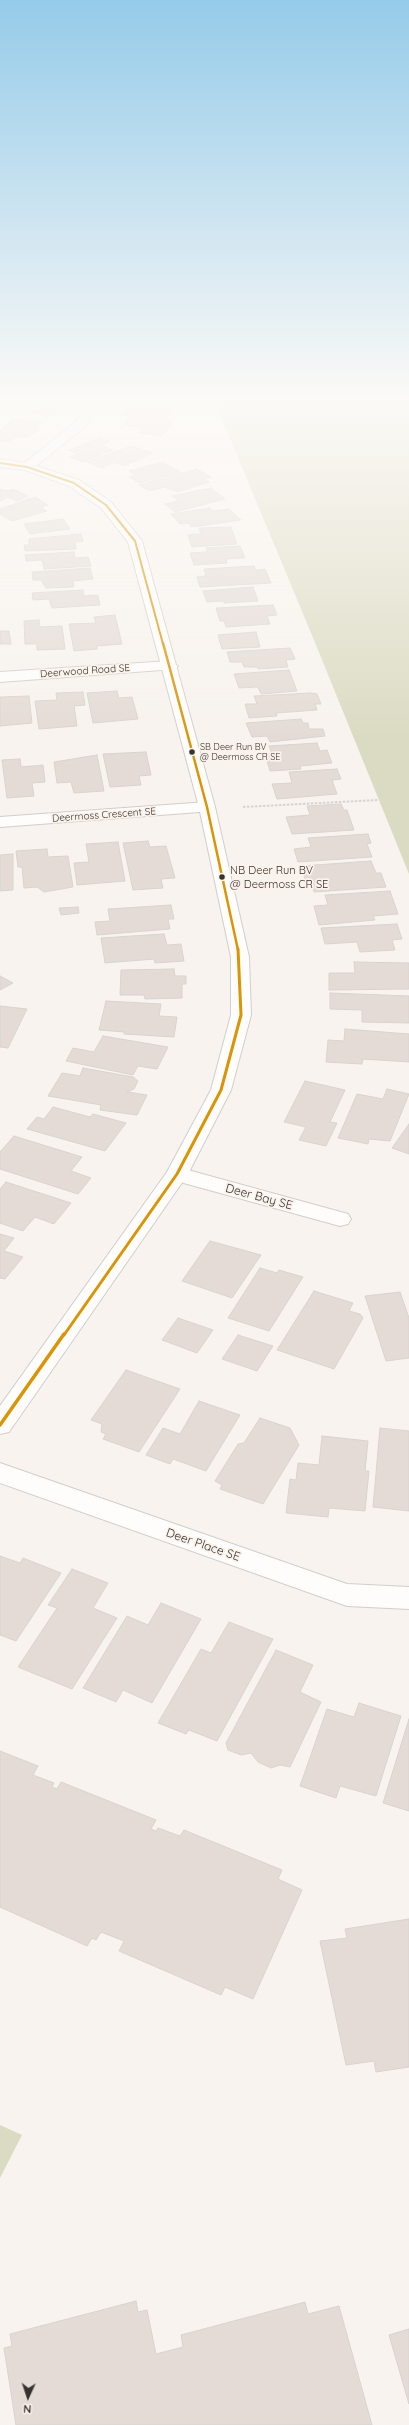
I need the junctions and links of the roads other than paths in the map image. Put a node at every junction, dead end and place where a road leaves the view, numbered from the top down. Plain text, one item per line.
1 (113, 513) edge
2 (170, 666) junction
3 (0, 677) edge
4 (207, 807) junction
5 (0, 822) edge
6 (177, 1174) junction
7 (340, 1219) dead end
8 (0, 1425) edge
9 (0, 1473) edge
10 (409, 1598) edge

1 - 2 street
2 - 3 street, Deerwood Road SE
2 - 4 street
4 - 5 street, Deermoss Crescent SE
4 - 6 street
6 - 7 street, Deer Bay SE
6 - 8 street
9 - 10 street, Deer Place SE

